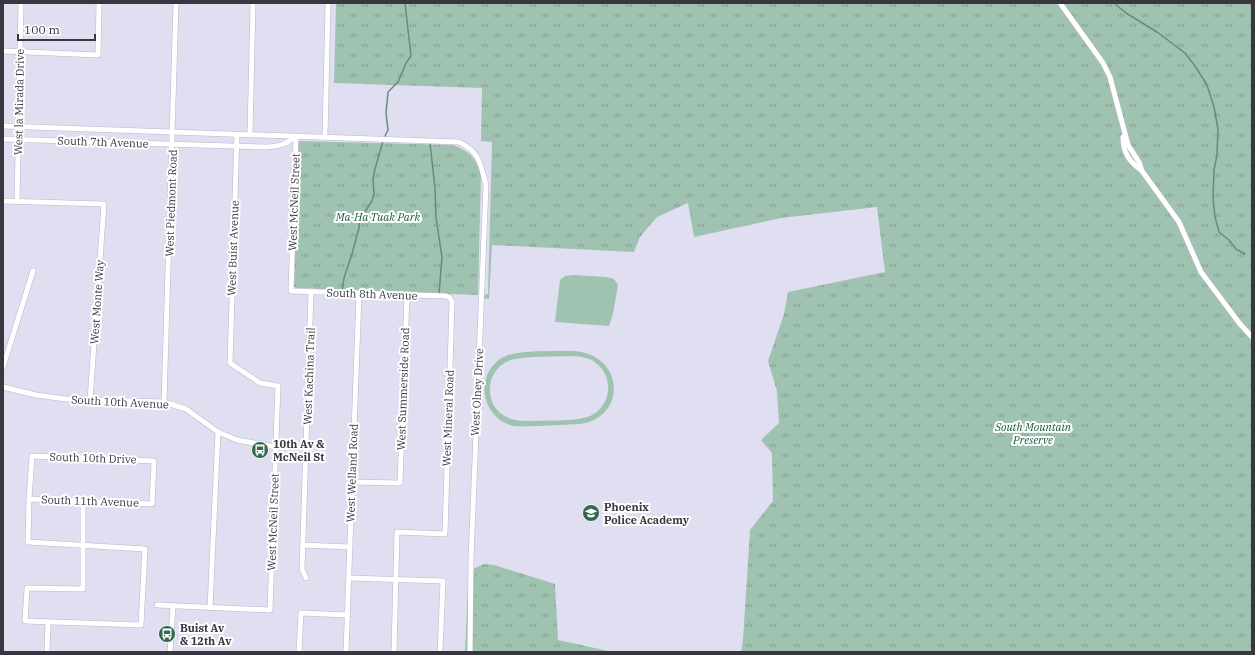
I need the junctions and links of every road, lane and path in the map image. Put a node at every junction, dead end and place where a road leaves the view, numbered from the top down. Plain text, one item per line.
1 (21, 3) edge
2 (99, 3) edge
3 (176, 3) edge
4 (253, 3) edge
5 (328, 3) edge
6 (1060, 3) edge
7 (3, 51) edge
8 (20, 52) junction
9 (3, 126) edge
10 (18, 126) junction
11 (173, 132) junction
12 (237, 134) junction
13 (250, 134) junction
14 (296, 136) junction
15 (325, 137) junction
16 (3, 139) edge
17 (18, 140) junction
18 (459, 142) joint
19 (173, 144) junction
20 (236, 146) junction
21 (3, 201) edge
22 (17, 202) junction
23 (33, 271) dead end
24 (291, 291) joint
25 (311, 292) junction
26 (359, 294) junction
27 (407, 295) junction
28 (452, 302) joint
29 (1252, 337) edge
30 (3, 367) edge
31 (278, 386) joint
32 (3, 387) edge
33 (90, 400) junction
34 (164, 402) junction
35 (218, 432) junction
36 (276, 447) junction
37 (352, 482) junction
38 (29, 499) junction
39 (83, 502) junction
40 (152, 504) joint
41 (83, 545) junction
42 (303, 545) junction
43 (350, 547) junction
44 (306, 578) dead end
45 (349, 578) junction
46 (396, 580) junction
47 (156, 605) dead end
48 (173, 606) junction
49 (210, 608) junction
50 (348, 615) junction
51 (48, 623) junction
52 (47, 652) edge
53 (170, 652) edge
54 (299, 652) edge
55 (346, 652) edge
56 (394, 652) edge
57 (440, 652) edge
58 (470, 652) edge

1 - 8 street, West la Mirada Drive
2 - 8 street
3 - 11 street, West Piedmont Road
4 - 13 street
5 - 15 street
6 - 29 street
7 - 8 street
8 - 10 street, West la Mirada Drive
9 - 10 street, South 7th Avenue
10 - 11 street, South 7th Avenue
10 - 17 street, West la Mirada Drive
11 - 12 street, South 7th Avenue
11 - 19 street, West Piedmont Road
12 - 13 street, South 7th Avenue
12 - 20 street, West Buist Avenue
13 - 14 street, South 7th Avenue
14 - 15 street, South 7th Avenue
14 - 20 street, South 7th Avenue
14 - 24 street, West McNeil Street
15 - 18 street, South 7th Avenue
16 - 17 street, South 7th Avenue
17 - 19 street, South 7th Avenue
17 - 22 street, West la Mirada Drive
18 - 58 street, West Olney Drive
19 - 20 street, South 7th Avenue
19 - 34 street, West Piedmont Road
20 - 31 street, West Buist Avenue
21 - 22 street
22 - 33 street, West Monte Way
23 - 30 street
24 - 25 street, South 8th Avenue
25 - 26 street, South 8th Avenue
25 - 42 street, West Kachina Trail
26 - 27 street, South 8th Avenue
26 - 37 street, West Welland Road
27 - 28 street, South 8th Avenue
27 - 37 street, West Summerside Road
28 - 46 street, West Mineral Road
31 - 36 street, West McNeil Street
32 - 33 street, South 10th Avenue
33 - 34 street, South 10th Avenue
34 - 35 street, South 10th Avenue
35 - 36 street, South 10th Avenue
35 - 49 street
36 - 49 street, West McNeil Street
37 - 43 street, West Welland Road
38 - 39 street, South 11th Avenue
38 - 40 street, South 10th Drive
38 - 41 street
39 - 40 street, South 11th Avenue
39 - 41 street
41 - 51 street
41 - 51 street
42 - 43 street
42 - 44 street, West Kachina Trail
43 - 45 street, West Welland Road
45 - 46 street
45 - 50 street, West Welland Road
46 - 56 street
46 - 57 street
47 - 48 street
48 - 49 street
48 - 53 street
50 - 54 street
50 - 55 street, West Welland Road
51 - 52 street

